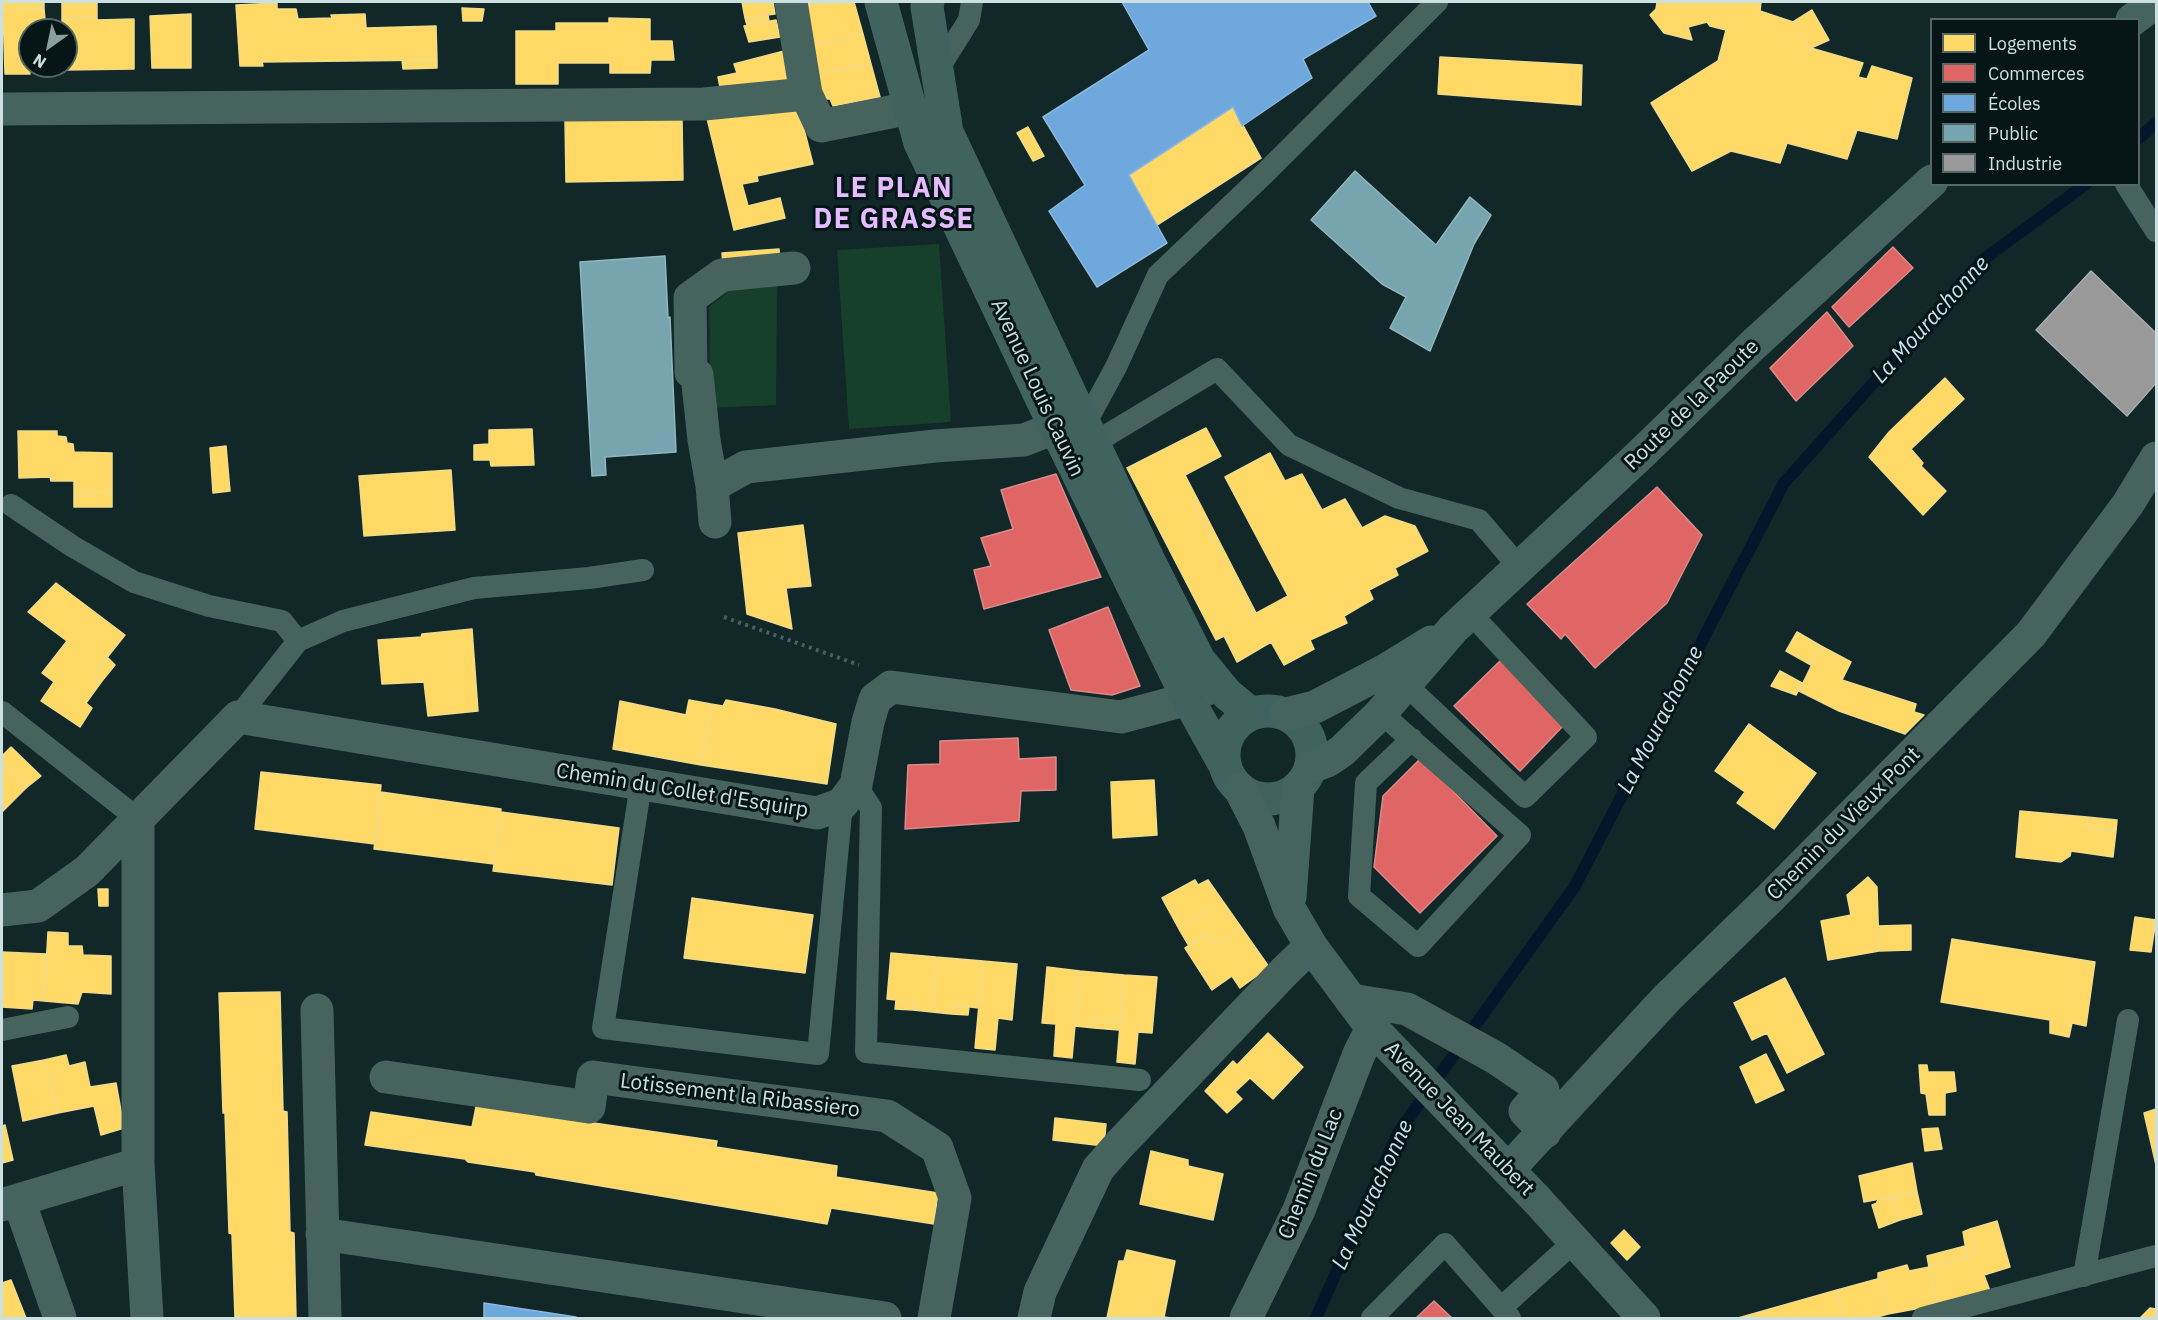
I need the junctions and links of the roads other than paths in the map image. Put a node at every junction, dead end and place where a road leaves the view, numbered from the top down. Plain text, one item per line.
1 (791, 2) edge
2 (972, 2) edge
3 (1437, 2) edge
4 (927, 4) edge
5 (882, 9) edge
6 (937, 72) junction
7 (806, 94) junction
8 (910, 108) junction
9 (2, 109) edge
10 (1930, 183) edge
11 (2127, 186) edge
12 (2155, 228) edge
13 (794, 268) dead end
14 (1079, 428) junction
15 (2157, 458) edge
16 (712, 486) junction
17 (11, 505) dead end
18 (715, 522) dead end
19 (1519, 567) junction
20 (643, 570) dead end
21 (1461, 621) junction
22 (298, 641) junction
23 (1217, 682) junction
24 (1406, 685) junction
25 (1188, 699) junction
26 (2, 712) edge
27 (1250, 713) junction
28 (1381, 713) junction
29 (1286, 714) junction
30 (238, 717) junction
31 (1412, 739) junction
32 (1223, 762) junction
33 (1304, 778) junction
34 (641, 784) junction
35 (1240, 789) junction
36 (849, 794) junction
37 (138, 819) junction
38 (1289, 908) junction
39 (2, 910) edge
40 (1311, 946) junction
41 (1351, 999) junction
42 (317, 1010) dead end
43 (68, 1017) dead end
44 (2128, 1020) dead end
45 (1372, 1028) junction
46 (2, 1029) edge
47 (386, 1077) dead end
48 (1140, 1080) dead end
49 (1545, 1132) junction
50 (138, 1164) junction
51 (1508, 1170) junction
52 (10, 1203) edge
53 (322, 1234) junction
54 (1575, 1241) junction
55 (2157, 1256) edge
56 (2084, 1276) junction
57 (1505, 1313) edge
58 (60, 1318) edge
59 (147, 1318) edge
60 (325, 1318) edge
61 (885, 1318) edge
62 (934, 1318) edge
63 (1034, 1318) edge
64 (1246, 1318) edge
65 (1372, 1318) edge
66 (1644, 1318) edge
67 (1923, 1318) edge

1 - 7 street
2 - 6 lane
3 - 14 lane
4 - 5 street
4 - 6 street, Avenue Louis Cauvin
5 - 8 street, Avenue Louis Cauvin
6 - 14 street, Avenue Louis Cauvin
7 - 8 street
7 - 9 street
8 - 14 street, Avenue Louis Cauvin
10 - 19 main road, Route de la Paoute
11 - 12 lane
13 - 16 street
14 - 16 street
14 - 19 lane
14 - 23 street, Avenue Louis Cauvin
14 - 25 street, Avenue Louis Cauvin
15 - 49 street, Chemin du Vieux Pont
16 - 18 street
17 - 22 lane
19 - 21 main road, Route de la Paoute
20 - 22 lane
21 - 24 main road, Route de la Paoute
21 - 24 lane
21 - 29 main road, Route de la Paoute
22 - 30 lane
23 - 25 street
23 - 27 street, Avenue Louis Cauvin
24 - 28 main road, Route de la Paoute
25 - 32 street, Avenue Louis Cauvin
25 - 36 street
26 - 37 lane
27 - 29 street
27 - 32 street
28 - 31 lane
28 - 33 main road, Route de la Paoute
29 - 33 street
30 - 34 street, Chemin du Collet d'Esquirp
30 - 37 street
31 - 31 lane
32 - 35 street
33 - 35 street
33 - 38 main road
34 - 36 street, Chemin du Collet d'Esquirp
34 - 36 lane
35 - 38 main road, Avenue Jean Maubert
36 - 48 lane
37 - 39 street
37 - 50 street
38 - 40 main road, Avenue Jean Maubert
40 - 41 main road, Avenue Jean Maubert
40 - 63 street
41 - 45 main road, Avenue Jean Maubert
41 - 49 street
42 - 53 street
43 - 46 lane
44 - 56 lane
45 - 51 main road, Avenue Jean Maubert
45 - 64 street, Chemin du Lac
47 - 62 street, Lotissement la Ribassiero
49 - 51 street, Chemin du Vieux Pont
50 - 52 street
50 - 59 street
51 - 54 main road, Avenue Jean Maubert
52 - 58 street
53 - 60 street
53 - 61 street
54 - 57 lane
54 - 66 main road, Avenue Jean Maubert
55 - 56 lane
56 - 67 lane
57 - 65 lane

